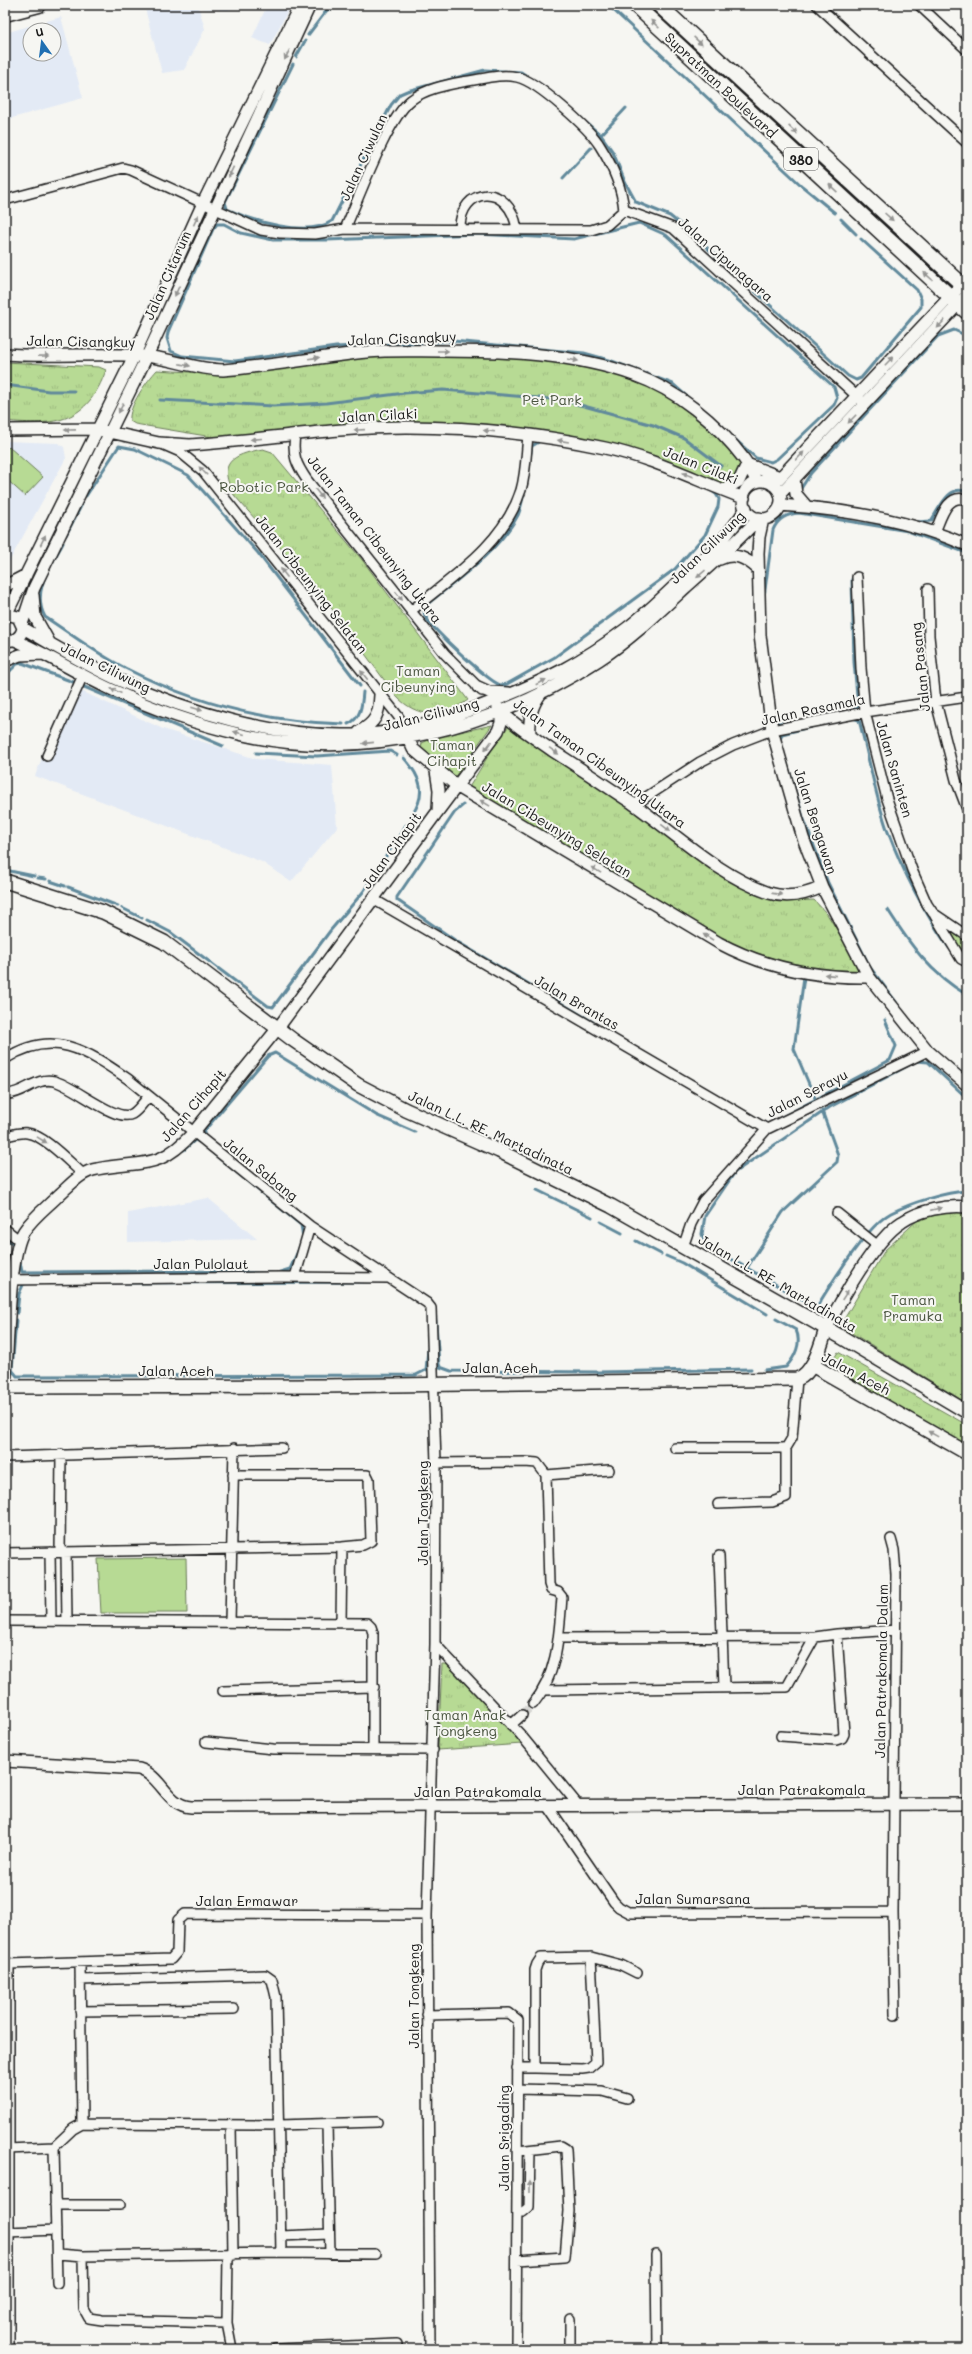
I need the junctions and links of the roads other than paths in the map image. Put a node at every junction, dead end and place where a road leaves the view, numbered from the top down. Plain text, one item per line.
1 (39, 5) edge
2 (300, 5) edge
3 (310, 5) edge
4 (634, 5) edge
5 (659, 5) edge
6 (817, 5) edge
7 (919, 5) edge
8 (5, 14) edge
9 (967, 50) edge
10 (718, 59) junction
11 (706, 71) junction
12 (259, 102) junction
13 (967, 143) edge
14 (5, 200) edge
15 (204, 203) junction
16 (214, 208) junction
17 (624, 210) junction
18 (460, 228) junction
19 (345, 229) junction
20 (517, 229) junction
21 (963, 295) edge
22 (5, 354) edge
23 (134, 356) junction
24 (147, 356) junction
25 (856, 396) junction
26 (866, 404) junction
27 (96, 429) junction
28 (5, 430) edge
29 (109, 431) junction
30 (295, 436) junction
31 (528, 436) junction
32 (159, 443) junction
33 (747, 464) junction
34 (794, 479) junction
35 (757, 482) junction
36 (724, 490) junction
37 (778, 490) junction
38 (967, 500) edge
39 (745, 503) junction
40 (807, 507) junction
41 (761, 518) junction
42 (935, 532) junction
43 (967, 544) edge
44 (717, 560) junction
45 (758, 570) junction
46 (26, 575) junction
47 (857, 578) dead end
48 (5, 586) edge
49 (34, 588) junction
50 (928, 589) dead end
51 (411, 611) junction
52 (6, 615) edge
53 (641, 623) junction
54 (22, 626) junction
55 (9, 642) edge
56 (49, 642) junction
57 (46, 655) junction
58 (5, 661) edge
59 (84, 675) junction
60 (478, 687) junction
61 (523, 691) junction
62 (542, 691) junction
63 (380, 695) junction
64 (967, 697) edge
65 (171, 700) junction
66 (492, 701) junction
67 (936, 702) junction
68 (501, 711) junction
69 (166, 712) junction
70 (865, 712) junction
71 (772, 730) junction
72 (406, 733) junction
73 (353, 735) junction
74 (530, 735) junction
75 (47, 756) dead end
76 (436, 770) junction
77 (458, 787) junction
78 (634, 805) junction
79 (967, 809) edge
80 (438, 811) junction
81 (5, 881) edge
82 (822, 887) junction
83 (373, 900) junction
84 (933, 913) junction
85 (967, 936) edge
86 (967, 962) edge
87 (869, 977) junction
88 (278, 1028) junction
89 (928, 1051) junction
90 (5, 1059) edge
91 (967, 1085) edge
92 (5, 1092) edge
93 (149, 1096) junction
94 (766, 1129) junction
95 (193, 1133) junction
96 (5, 1136) edge
97 (83, 1174) junction
98 (967, 1207) edge
99 (837, 1213) dead end
100 (310, 1226) junction
101 (5, 1229) edge
102 (19, 1240) junction
103 (878, 1246) junction
104 (683, 1247) junction
105 (295, 1277) junction
106 (388, 1278) junction
107 (9, 1279) edge
108 (826, 1329) junction
109 (812, 1365) junction
110 (797, 1379) junction
111 (435, 1384) junction
112 (5, 1388) edge
113 (967, 1412) edge
114 (234, 1448) junction
115 (282, 1448) dead end
116 (675, 1448) dead end
117 (786, 1448) junction
118 (967, 1453) edge
119 (61, 1454) junction
120 (5, 1457) edge
121 (436, 1463) junction
122 (609, 1470) dead end
123 (233, 1475) junction
124 (546, 1475) junction
125 (718, 1504) dead end
126 (891, 1538) dead end
127 (342, 1546) junction
128 (232, 1549) junction
129 (50, 1552) junction
130 (63, 1552) junction
131 (5, 1553) edge
132 (719, 1556) dead end
133 (5, 1621) edge
134 (51, 1622) junction
135 (66, 1622) junction
136 (230, 1622) junction
137 (341, 1623) junction
138 (894, 1630) junction
139 (837, 1634) junction
140 (722, 1637) junction
141 (815, 1637) junction
142 (558, 1638) junction
143 (435, 1644) junction
144 (374, 1687) junction
145 (724, 1687) junction
146 (545, 1690) junction
147 (223, 1691) dead end
148 (533, 1704) tunnel mouth
149 (522, 1715) tunnel mouth
150 (511, 1725) junction
151 (781, 1736) dead end
152 (206, 1742) dead end
153 (373, 1749) junction
154 (433, 1750) junction
155 (5, 1761) edge
156 (894, 1804) junction
157 (967, 1804) edge
158 (431, 1806) junction
159 (548, 1806) junction
160 (580, 1806) junction
161 (893, 1912) junction
162 (427, 1915) junction
163 (591, 1957) junction
164 (6, 1963) edge
165 (80, 1963) junction
166 (638, 1973) dead end
167 (80, 1980) junction
168 (234, 2009) dead end
169 (80, 2011) junction
170 (428, 2015) junction
171 (895, 2015) dead end
172 (517, 2068) junction
173 (535, 2068) junction
174 (6, 2075) edge
175 (517, 2089) junction
176 (627, 2098) dead end
177 (377, 2122) dead end
178 (82, 2124) junction
179 (327, 2124) junction
180 (231, 2125) junction
181 (279, 2125) junction
182 (54, 2147) junction
183 (7, 2149) junction
184 (530, 2150) junction
185 (518, 2151) junction
186 (55, 2205) junction
187 (120, 2205) dead end
188 (517, 2212) junction
189 (56, 2230) junction
190 (7, 2232) junction
191 (329, 2234) junction
192 (281, 2236) junction
193 (281, 2253) junction
194 (58, 2254) junction
195 (330, 2254) junction
196 (375, 2254) dead end
197 (656, 2254) dead end
198 (230, 2255) junction
199 (83, 2256) junction
200 (517, 2260) junction
201 (57, 2283) dead end
202 (570, 2318) dead end
203 (226, 2323) junction
204 (7, 2333) edge
205 (398, 2344) dead end
206 (8, 2349) edge
207 (232, 2349) edge
208 (275, 2349) edge
209 (430, 2349) edge
210 (516, 2349) edge
211 (570, 2349) edge
212 (657, 2349) edge

1 - 8 main road
2 - 12 street, Jalan Citarum
3 -> 12 street, Jalan Citarum
11 -> 4 main road, Supratman Boulevard / 380
5 -> 10 main road, Supratman Boulevard / 380
6 - 13 street
7 - 9 street
10 - 11 main road
10 -> 21 main road, Supratman Boulevard / 380
21 -> 11 main road, Supratman Boulevard / 380
12 - 15 street, Jalan Citarum
12 -> 16 street, Jalan Citarum
14 - 15 street
15 - 16 street
23 -> 15 street, Jalan Citarum
16 - 19 street
16 -> 24 street, Jalan Citarum
17 - 19 street, Jalan Ciwulan
17 - 20 street
17 - 25 street, Jalan Cipunagara
18 - 19 street
18 - 20 street
18 - 20 street
25 -> 21 street
21 -> 26 street
22 -> 23 street, Jalan Cisangkuy
23 - 24 street, Jalan Cisangkuy
23 - 27 street, Jalan Citarum
24 -> 29 street, Jalan Citarum
24 -> 33 street, Jalan Cisangkuy
25 - 26 street, Jalan Cipunagara
37 -> 25 street
26 -> 34 street
27 -> 28 street, Jalan Cilaki
27 - 29 street, Jalan Cilaki
46 -> 27 street, Jalan Citarum
29 - 32 street, Jalan Cilaki
29 - 49 street, Jalan Citarum
31 -> 30 street, Jalan Cilaki
30 -> 32 street, Jalan Cilaki
30 -> 51 street, Jalan Taman Cibeunying Utara
36 -> 31 street, Jalan Cilaki
31 - 51 street
63 -> 32 street, Jalan Cibeunying Selatan
33 - 35 street, Jalan Cisangkuy
33 - 36 street
33 - 37 street
34 - 37 street
34 - 40 street
35 - 37 street
35 - 39 street
36 - 39 street, Jalan Cilaki
37 - 40 street
37 - 41 street
38 - 42 street
39 - 41 street
39 - 53 street, Jalan Ciliwung
40 - 42 street
41 - 44 street, Jalan Ciliwung
41 - 45 street, Jalan Bengawan
42 - 43 street
44 - 45 street
44 -> 53 street, Jalan Ciliwung
45 - 71 street, Jalan Bengawan
46 - 48 street
46 - 52 street, Jalan Citarum
47 - 70 street, Jalan Saninten
49 - 54 street, Jalan Citarum
49 - 56 street
50 - 67 street, Jalan Pasang
51 - 60 street, Jalan Taman Cibeunying Utara
52 - 54 street, Jalan Ciliwung
61 -> 53 street, Jalan Ciliwung
53 - 62 street, Jalan Ciliwung
54 - 55 street, Jalan Citarum
54 - 56 street, Jalan Ciliwung
55 - 57 street, Jalan Ciliwung
56 - 65 street, Jalan Ciliwung
57 - 58 street
57 - 59 street, Jalan Ciliwung
69 -> 59 street, Jalan Ciliwung
59 - 75 street
60 - 61 street
60 - 66 street, Jalan Taman Cibeunying Utara
61 - 66 street, Jalan Ciliwung
62 - 68 street, Jalan Ciliwung
62 - 74 street
63 - 72 street, Jalan Cibeunying Selatan
63 - 73 street
64 - 67 street, Jalan Rasamala
65 - 69 street
65 -> 73 street, Jalan Ciliwung
66 - 68 street, Jalan Taman Cibeunying Utara
66 - 72 street, Jalan Ciliwung
67 - 70 street, Jalan Rasamala
67 - 79 street, Jalan Pasang
68 - 72 street, Jalan Ciliwung
68 - 74 street, Jalan Taman Cibeunying Utara
68 -> 77 street, Jalan Cihapit
72 -> 69 street, Jalan Ciliwung
70 - 71 street, Jalan Rasamala
70 - 84 street, Jalan Saninten
71 - 78 street, Jalan Rasamala
71 - 82 street, Jalan Bengawan
72 - 73 street, Jalan Ciliwung
72 - 76 street, Jalan Cibeunying Selatan
74 -> 78 street, Jalan Taman Cibeunying Utara
76 - 77 street, Jalan Cibeunying Selatan
76 - 80 street, Jalan Cihapit
77 - 80 street, Jalan Cihapit
87 -> 77 street, Jalan Cibeunying Selatan
78 -> 82 street, Jalan Taman Cibeunying Utara
80 - 83 street, Jalan Cihapit
81 - 88 main road, Jalan L.L. RE. Martadinata
82 - 87 street, Jalan Bengawan
83 - 88 street, Jalan Cihapit
83 - 94 street, Jalan Brantas
84 - 85 street, Jalan Saninten
84 - 86 street, Jalan Saninten
87 - 89 street, Jalan Bengawan
88 - 95 street, Jalan Cihapit
88 - 104 main road, Jalan L.L. RE. Martadinata
89 - 91 street, Jalan Bengawan
89 - 94 street, Jalan Serayu
90 - 93 street, Jalan Sabang
92 - 93 street
93 - 95 street, Jalan Sabang
94 - 104 street, Jalan Serayu
95 - 97 street, Jalan Cihapit
95 - 100 street, Jalan Sabang
96 -> 97 street
97 - 102 street, Jalan Cihapit
103 -> 98 street
99 - 103 street
100 - 105 street
100 - 106 street, Jalan Sabang
101 - 102 street
102 - 107 street, Jalan Cihapit
108 -> 103 street
104 - 108 main road, Jalan L.L. RE. Martadinata
105 - 106 street, Jalan Pulolaut
105 - 107 street, Jalan Pulolaut
106 - 111 street, Jalan Sabang
107 - 112 street, Jalan Cihapit
108 - 109 main road
108 - 113 main road, Jalan L.L. RE. Martadinata
109 - 110 main road, Jalan Aceh
118 -> 109 main road, Jalan Aceh
110 - 111 main road, Jalan Aceh
110 - 117 street
111 - 112 main road, Jalan Aceh
111 - 121 street, Jalan Tongkeng
114 - 115 street
114 - 119 street
114 - 123 street
116 - 117 street
117 - 125 street
119 - 120 street
119 - 130 street
121 - 124 street
121 - 143 street, Jalan Tongkeng
122 - 124 street
123 - 127 street
123 - 128 street
124 - 142 street
126 - 138 street, Jalan Patrakomala Dalam
127 - 128 street
127 - 137 street
128 - 130 street
128 - 136 street
129 - 130 street
129 - 131 street
129 - 134 street
130 - 135 street
132 - 140 street
133 - 134 street
134 - 135 street
135 - 136 street
136 - 137 street
137 - 144 street
138 - 139 street
138 - 156 street, Jalan Patrakomala Dalam
139 - 141 street
139 - 151 street
140 - 141 street
140 - 142 street
140 - 145 street
141 - 145 street
142 - 146 street
143 - 150 street
143 - 154 street, Jalan Tongkeng
144 - 147 street
144 - 153 street
145 - 146 street
146 - 148 street
149 - 150 street
150 - 160 street
152 - 153 street
153 - 154 street
154 - 158 street, Jalan Tongkeng
155 - 158 street, Jalan Patrakomala
156 - 157 street, Jalan Patrakomala
156 - 160 street, Jalan Patrakomala
156 - 161 street
158 - 159 street, Jalan Patrakomala
158 - 162 street, Jalan Tongkeng
159 - 160 street, Jalan Patrakomala
159 - 161 street, Jalan Sumarsana
161 - 171 street
162 - 165 street, Jalan Ermawar
162 - 170 street, Jalan Tongkeng
163 - 166 street
163 - 173 street
163 - 173 street
164 - 165 street, Jalan Ermawar
164 - 174 street
165 - 167 street
167 - 169 street
167 - 181 street
168 - 169 street
169 - 178 street
170 - 172 street, Jalan Srigading
170 - 209 street, Jalan Tongkeng
172 - 173 street
172 - 175 street, Jalan Srigading
174 - 183 street
175 - 176 street
175 - 185 street, Jalan Srigading
177 - 179 street
178 - 180 street
178 - 182 street
179 - 181 street
179 - 191 street
180 - 181 street
180 - 198 street
181 - 192 street
182 - 183 street
182 - 186 street
183 - 190 street
184 - 185 street
188 -> 184 street
184 - 200 street
185 - 188 street, Jalan Srigading
186 - 187 street
186 - 189 street
188 - 200 street, Jalan Srigading
189 - 190 street
189 - 194 street
190 - 204 street
191 - 192 street
191 - 195 street
192 - 193 street
193 - 195 street
193 - 198 street
194 - 199 street
194 - 201 street
195 - 196 street
197 - 212 street
198 - 199 street
198 - 203 street
199 - 203 street
200 - 210 street, Jalan Srigading
202 - 211 street
203 - 207 street
204 - 206 street
205 - 208 street

